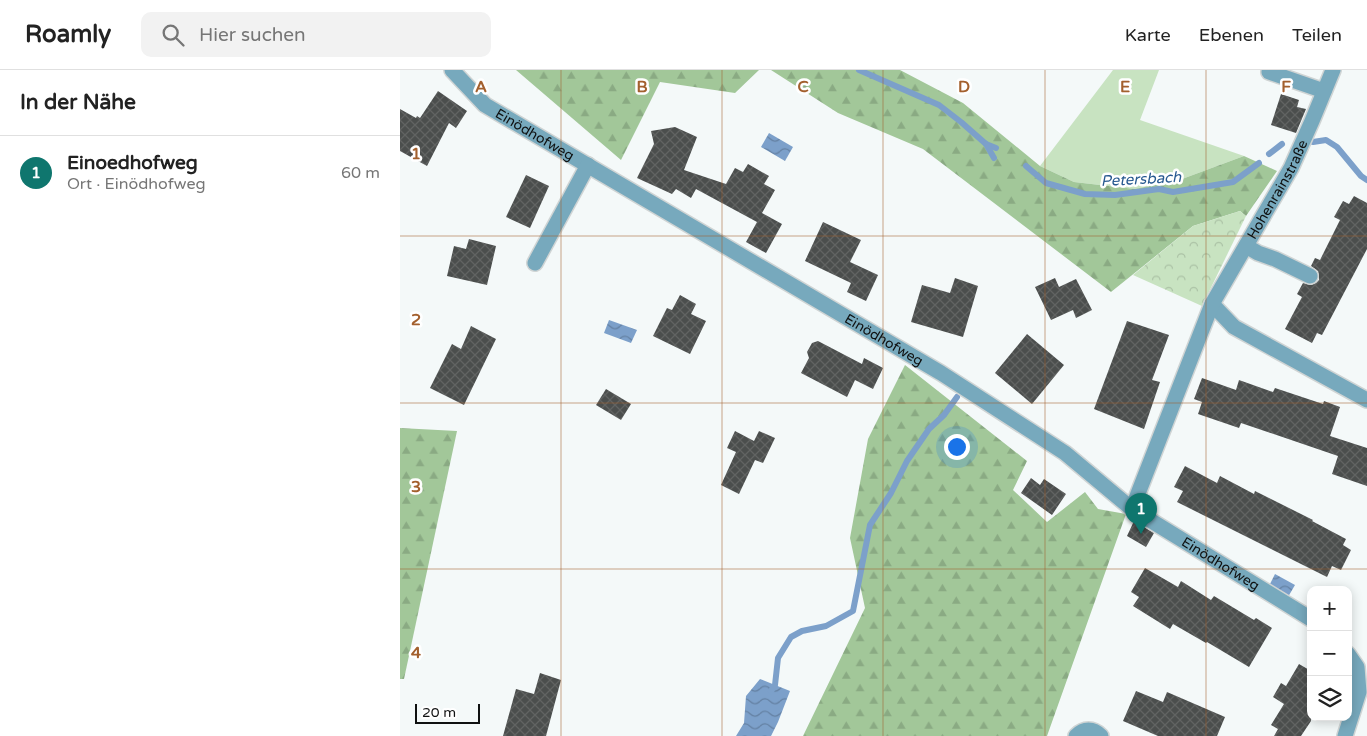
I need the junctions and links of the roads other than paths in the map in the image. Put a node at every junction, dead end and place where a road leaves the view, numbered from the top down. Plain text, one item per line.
1 (452, 70) edge
2 (1333, 70) edge
3 (1269, 72) dead end
4 (1324, 91) junction
5 (588, 165) junction
6 (1246, 246) junction
7 (535, 263) dead end
8 (1310, 276) dead end
9 (1212, 304) junction
10 (1367, 400) edge
11 (1132, 509) junction
12 (1307, 617) edge
13 (1352, 660) edge
14 (1076, 736) edge
15 (1100, 736) edge
16 (1345, 736) edge

1 - 5 street, Einödhofweg
2 - 4 street, Hohenrainstraße
3 - 4 street
4 - 6 street, Hohenrainstraße
5 - 7 street
5 - 11 street, Einödhofweg
6 - 8 street
6 - 9 street, Hohenrainstraße
9 - 10 street
9 - 11 street, Hohenrainstraße
11 - 12 street, Einödhofweg
13 - 16 street
14 - 15 street

